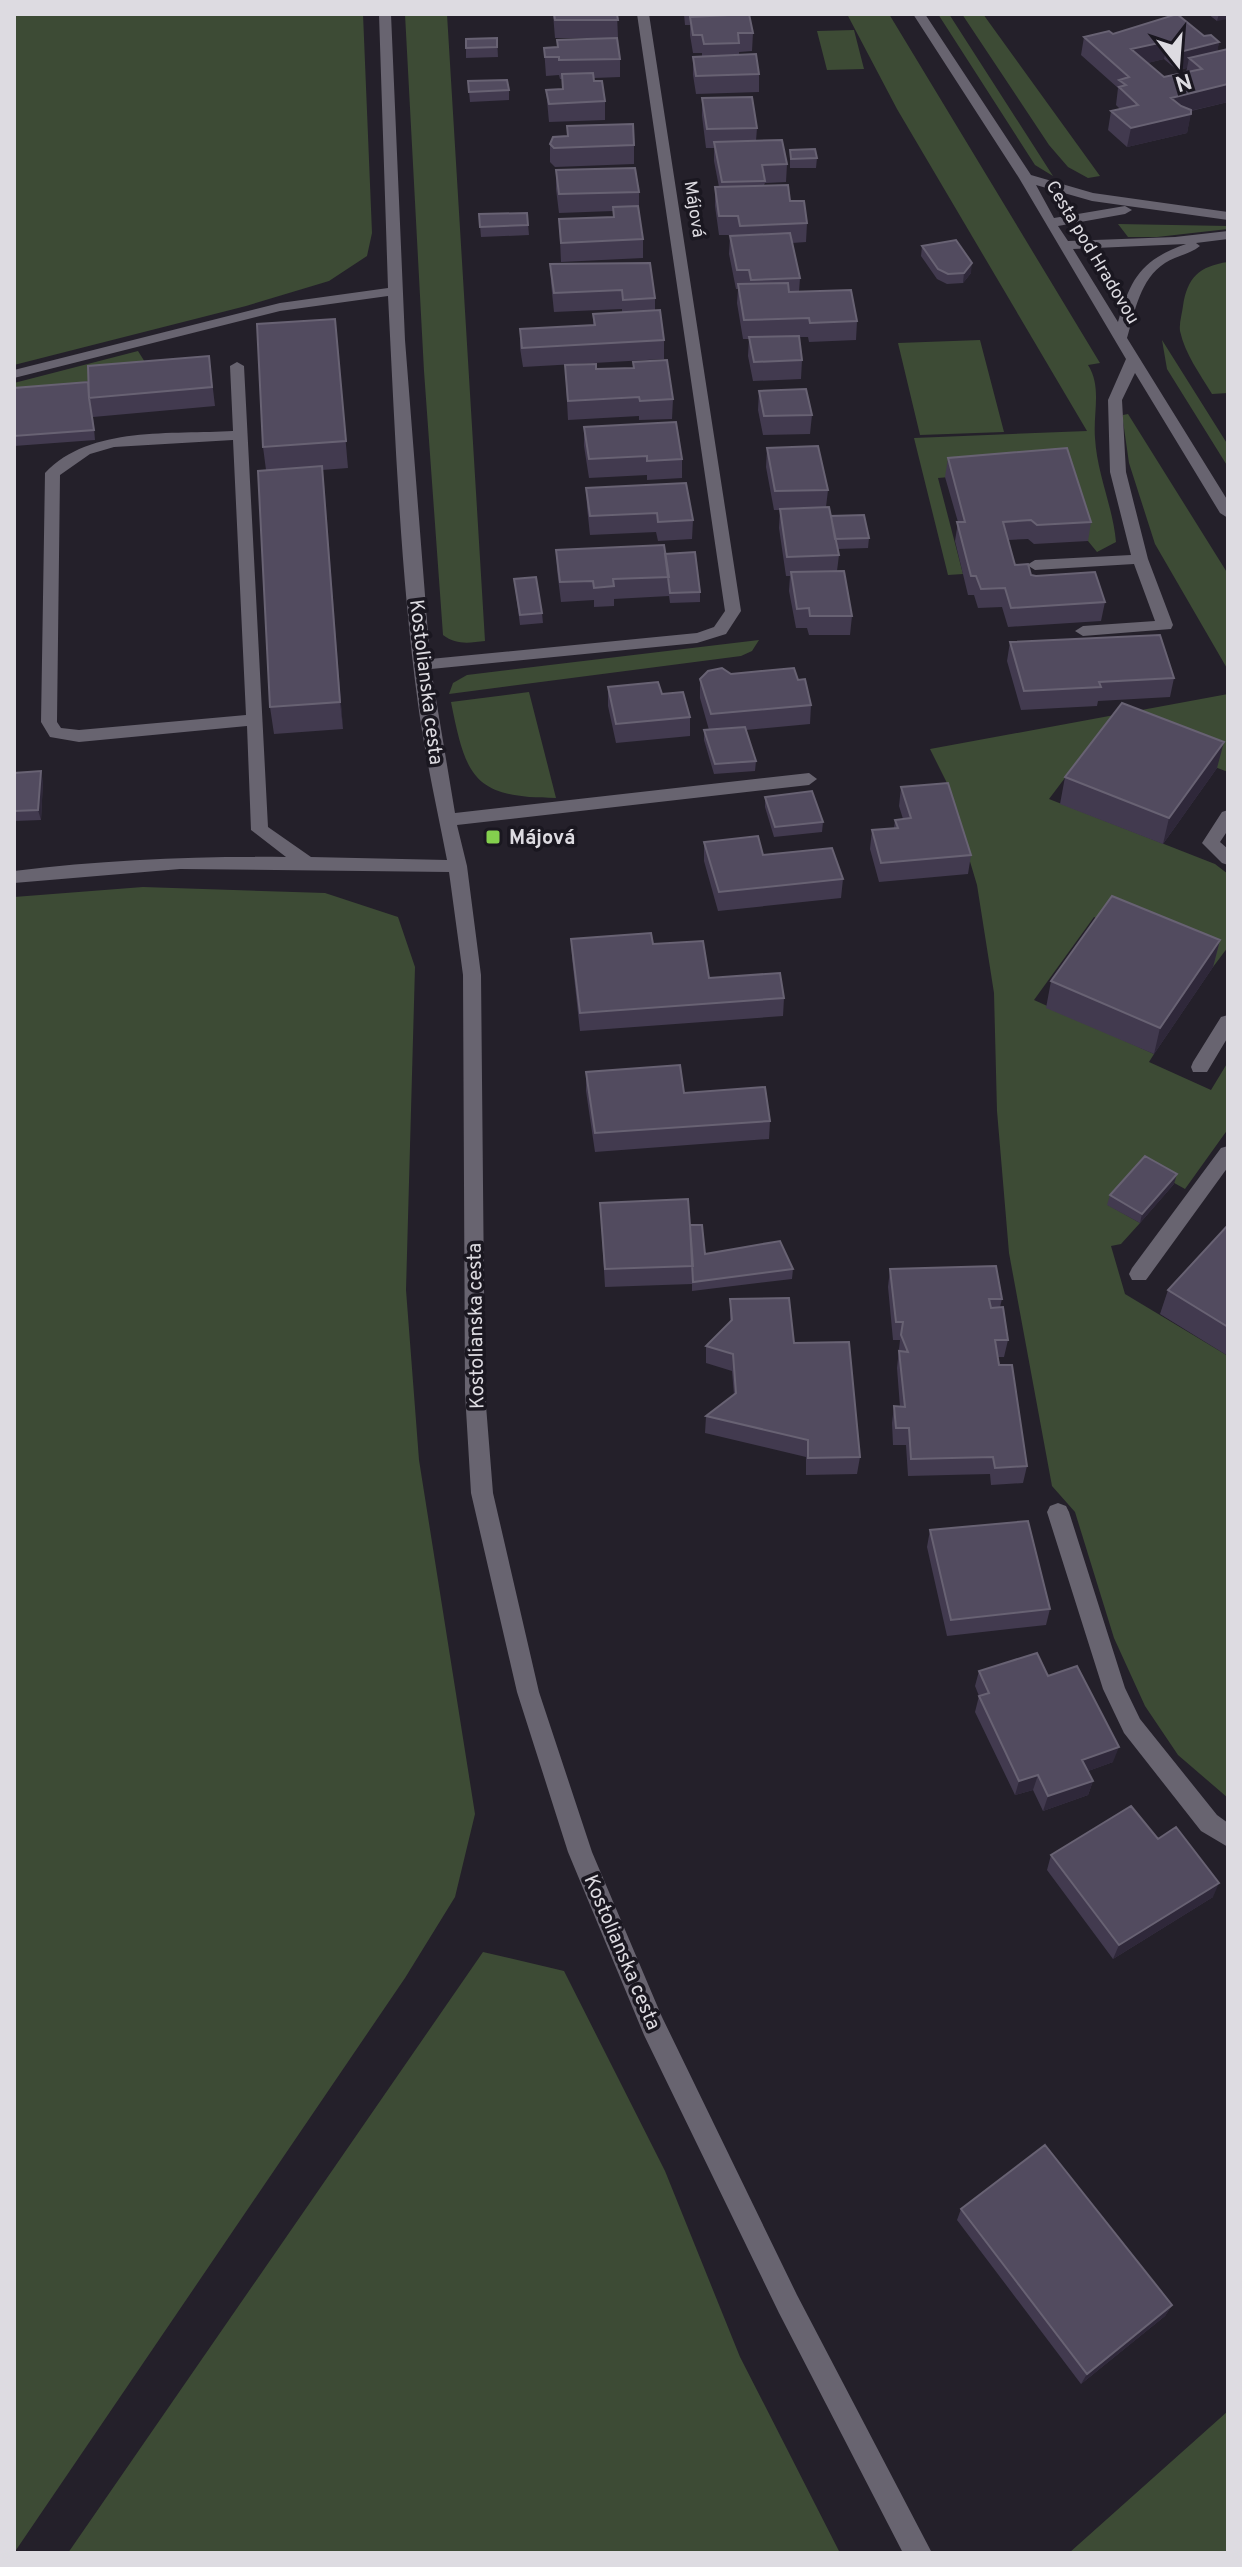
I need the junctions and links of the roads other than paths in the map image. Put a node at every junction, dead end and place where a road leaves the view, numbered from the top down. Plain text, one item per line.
1 (385, 14) edge
2 (643, 14) edge
3 (919, 14) edge
4 (1026, 178) junction
5 (1152, 208) junction
6 (1228, 216) edge
7 (1050, 223) junction
8 (1228, 235) edge
9 (1064, 245) junction
10 (393, 291) junction
11 (1120, 339) junction
12 (1133, 360) junction
13 (237, 366) dead end
14 (14, 374) edge
15 (240, 435) junction
16 (1228, 513) edge
17 (1140, 559) junction
18 (1035, 565) dead end
19 (1083, 631) edge
20 (422, 665) junction
21 (253, 720) junction
22 (809, 779) dead end
23 (1228, 816) edge
24 (448, 820) junction
25 (1228, 859) edge
26 (309, 864) junction
27 (458, 866) junction
28 (14, 877) edge
29 (1228, 1022) edge
30 (1200, 1067) dead end
31 (1228, 1153) edge
32 (1139, 1274) dead end
33 (1058, 1512) dead end
34 (1228, 1836) edge
35 (918, 2553) edge

1 - 10 street, Kostolianska cesta
2 - 20 street, Májová
3 - 4 street, Cesta pod Hradovou
4 - 5 street
4 - 7 street, Cesta pod Hradovou
5 - 6 street
5 - 7 street
7 - 9 street, Cesta pod Hradovou
8 - 9 street
8 - 11 street
9 - 11 street, Cesta pod Hradovou
10 - 14 street
10 - 20 street, Kostolianska cesta
11 - 12 street, Cesta pod Hradovou
12 - 16 street, Cesta pod Hradovou
12 - 17 street
13 - 15 street
15 - 21 street
15 - 21 street
17 - 18 street
17 - 19 street
20 - 24 street, Kostolianska cesta
21 - 26 street
22 - 24 street
23 - 25 street
24 - 27 street, Kostolianska cesta
26 - 27 street
26 - 28 street
27 - 35 street, Kostolianska cesta
29 - 30 street
31 - 32 street
33 - 34 street

